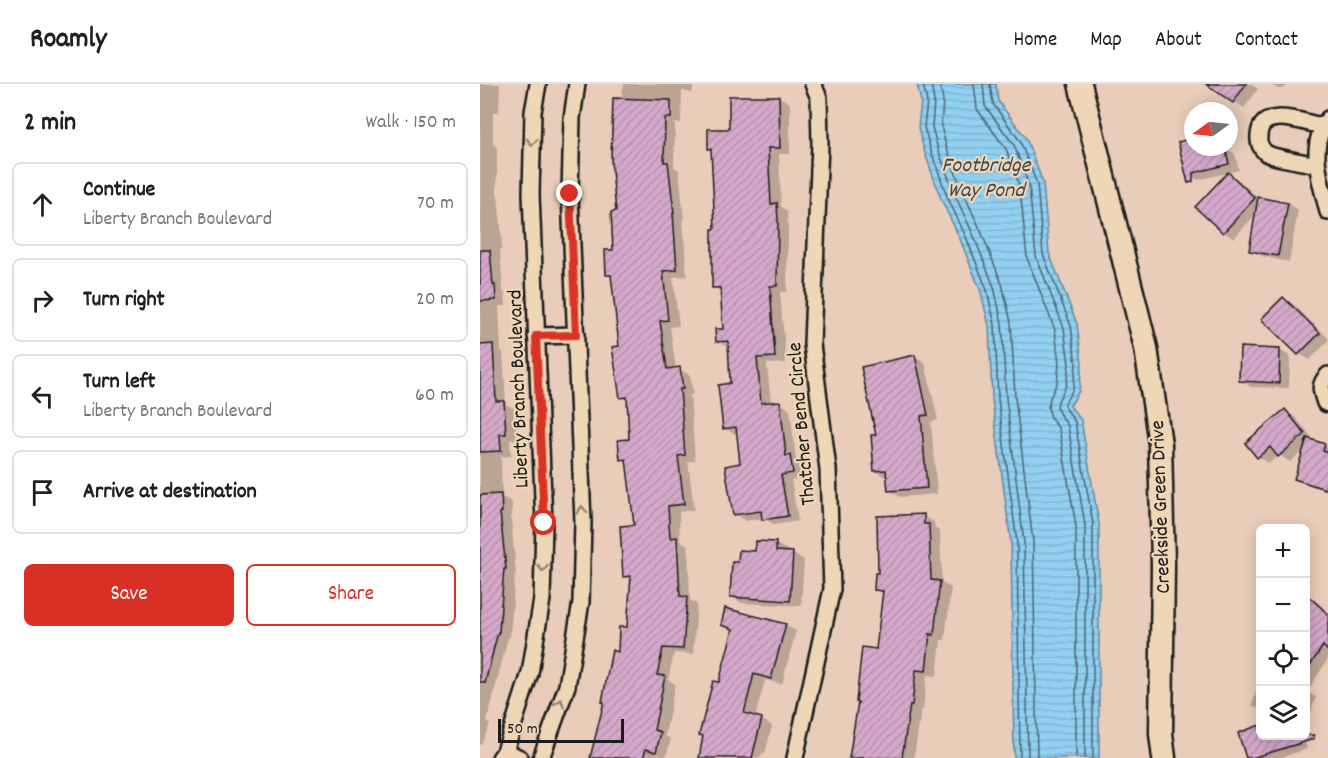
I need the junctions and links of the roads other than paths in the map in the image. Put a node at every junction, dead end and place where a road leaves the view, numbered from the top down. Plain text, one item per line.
1 (538, 84) edge
2 (577, 84) edge
3 (813, 84) edge
4 (1080, 84) edge
5 (1325, 123) edge
6 (1317, 165) junction
7 (1328, 212) edge
8 (576, 335) junction
9 (536, 336) junction
10 (1328, 375) edge
11 (1328, 404) edge
12 (502, 754) edge
13 (520, 758) edge
14 (541, 758) edge
15 (795, 758) edge
16 (1164, 758) edge

1 -> 9 street, Liberty Branch Boulevard
2 - 8 street
3 - 15 street, Thatcher Bend Circle
4 - 16 main road, Creekside Green Drive
5 - 6 street
5 - 6 street
6 - 7 street
8 - 9 street
14 -> 8 street
9 -> 12 street, Liberty Branch Boulevard
10 - 11 street
12 - 13 street

